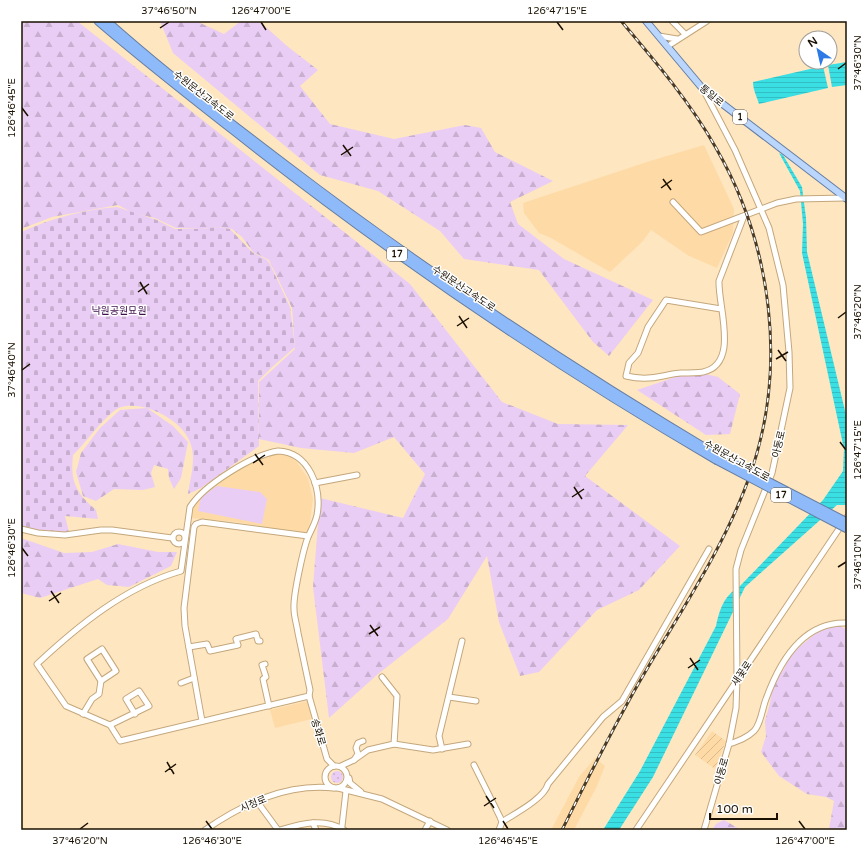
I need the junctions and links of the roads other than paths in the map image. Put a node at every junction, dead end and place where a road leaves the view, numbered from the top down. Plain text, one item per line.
1 (98, 21) edge
2 (107, 21) edge
3 (646, 21) edge
4 (672, 21) edge
5 (707, 21) edge
6 (685, 34) junction
7 (659, 36) junction
8 (677, 39) junction
9 (668, 46) junction
10 (703, 89) junction
11 (846, 199) edge
12 (673, 202) dead end
13 (762, 209) junction
14 (744, 216) junction
15 (721, 309) junction
16 (717, 458) junction
17 (357, 475) dead end
18 (315, 483) junction
19 (847, 517) edge
20 (847, 522) edge
21 (21, 529) edge
22 (847, 529) edge
23 (308, 536) junction
24 (172, 538) junction
25 (185, 539) junction
26 (709, 549) dead end
27 (181, 571) junction
28 (190, 574) junction
29 (847, 623) edge
30 (260, 641) dead end
31 (462, 641) dead end
32 (188, 647) junction
33 (265, 664) dead end
34 (382, 677) dead end
35 (194, 678) junction
36 (737, 679) junction
37 (101, 681) junction
38 (181, 683) dead end
39 (309, 696) junction
40 (448, 697) junction
41 (476, 701) dead end
42 (269, 706) junction
43 (83, 714) junction
44 (135, 714) junction
45 (202, 721) junction
46 (110, 725) junction
47 (363, 741) dead end
48 (394, 744) junction
49 (468, 744) dead end
50 (729, 744) junction
51 (442, 749) junction
52 (327, 759) junction
53 (354, 760) junction
54 (474, 765) dead end
55 (334, 766) junction
56 (340, 766) junction
57 (328, 769) junction
58 (348, 775) junction
59 (326, 780) junction
60 (319, 787) junction
61 (336, 788) junction
62 (346, 791) junction
63 (362, 793) junction
64 (256, 800) junction
65 (430, 821) junction
66 (502, 822) junction
67 (313, 823) junction
68 (342, 829) edge
69 (205, 830) edge
70 (279, 830) edge
71 (316, 830) edge
72 (424, 830) edge
73 (447, 830) edge
74 (499, 830) edge
75 (636, 830) edge
76 (704, 830) edge

1 - 16 highway, 수원문산고속도로 / 17
2 - 16 highway, 수원문산고속도로 / 17
3 - 7 main road, 통일로 / 1
4 - 6 street
5 - 6 street
6 - 8 street
7 - 8 street
7 - 9 main road, 통일로 / 1
8 - 9 street
9 - 10 main road, 통일로 / 1
10 - 11 main road, 통일로 / 1
10 - 13 street, 아동로
11 - 13 street
12 - 14 street
13 - 14 street
13 - 36 street, 아동로
14 - 15 street
15 - 15 street
16 - 20 highway, 수원문산고속도로 / 17, bridge
16 - 22 highway, 수원문산고속도로 / 17, bridge
17 - 18 street
18 - 23 street, 송화로
18 - 25 street
19 - 36 street, 새꽃로
21 - 24 street
23 - 28 street
23 - 39 street, 송화로
24 - 25 street
24 - 25 street
25 - 27 street
26 - 66 street
27 - 28 street
27 - 43 street
28 - 32 street
29 - 50 street
30 - 32 street
31 - 40 street
32 - 35 street
33 - 42 street
34 - 48 street
35 - 38 street
35 - 45 street
36 - 50 street, 아동로
36 - 75 street, 새꽃로
37 - 37 street
37 - 43 street
39 - 42 street
39 - 52 street, 송화로
40 - 41 street
40 - 51 street
42 - 45 street
43 - 46 street
44 - 44 street
44 - 46 street
45 - 46 street
47 - 53 street
48 - 51 street
48 - 53 street
49 - 51 street
50 - 76 street, 아동로
52 - 55 street, 송화로
52 - 57 street
53 - 56 street
54 - 66 street
55 - 56 street
55 - 57 street
56 - 58 street
57 - 59 street
58 - 61 street
58 - 63 street
59 - 60 street
59 - 61 street
60 - 61 street, 시청로
60 - 64 street, 시청로
61 - 62 street
62 - 63 street
62 - 68 street
63 - 65 street
64 - 69 street, 시청로
64 - 70 street
65 - 72 street
65 - 73 street
66 - 74 street
67 - 68 street
67 - 70 street
67 - 71 street

